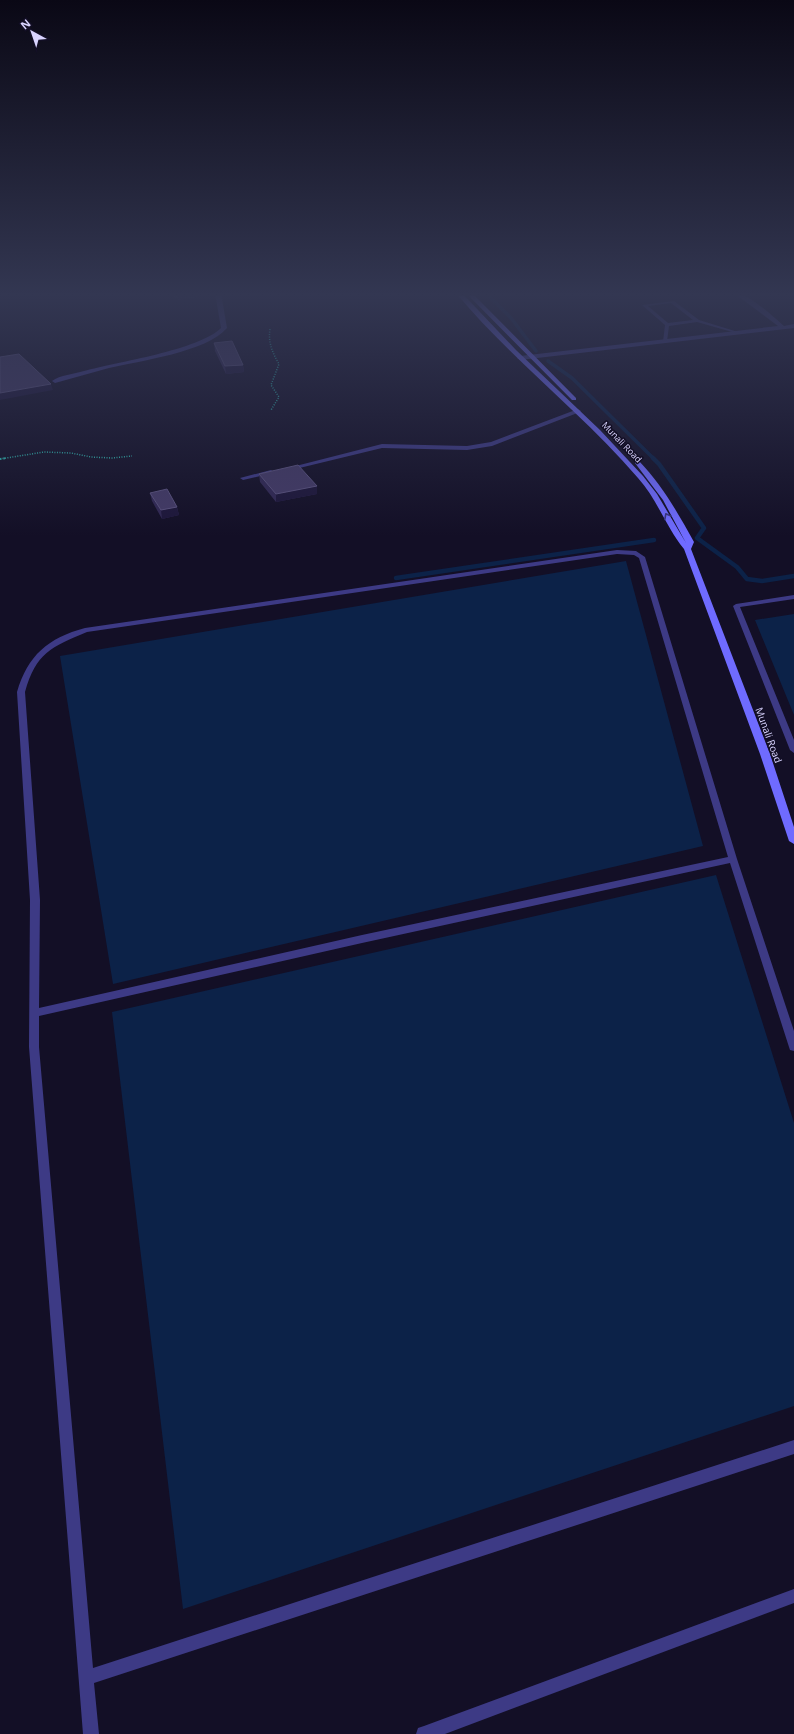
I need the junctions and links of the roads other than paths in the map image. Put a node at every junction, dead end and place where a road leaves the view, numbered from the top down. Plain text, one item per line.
1 (84, 374) edge
2 (537, 374) edge
3 (549, 374) edge
4 (55, 381) dead end
5 (578, 411) junction
6 (243, 478) dead end
7 (687, 549) junction
8 (794, 596) edge
9 (794, 750) edge
10 (794, 841) edge
11 (733, 859) junction
12 (34, 1013) junction
13 (794, 1047) edge
14 (794, 1447) edge
15 (794, 1596) edge
16 (86, 1678) junction
17 (91, 1734) edge
18 (424, 1734) edge

1 - 4 street
2 - 5 main road, Munali Road
3 - 7 main road, Munali Road
5 - 6 lane
7 -> 5 main road, Munali Road
7 - 10 main road, Munali Road
8 - 9 lane
11 - 12 lane
11 - 12 lane
11 - 13 lane
12 - 16 lane
14 - 16 lane
15 - 18 lane
16 - 17 lane

